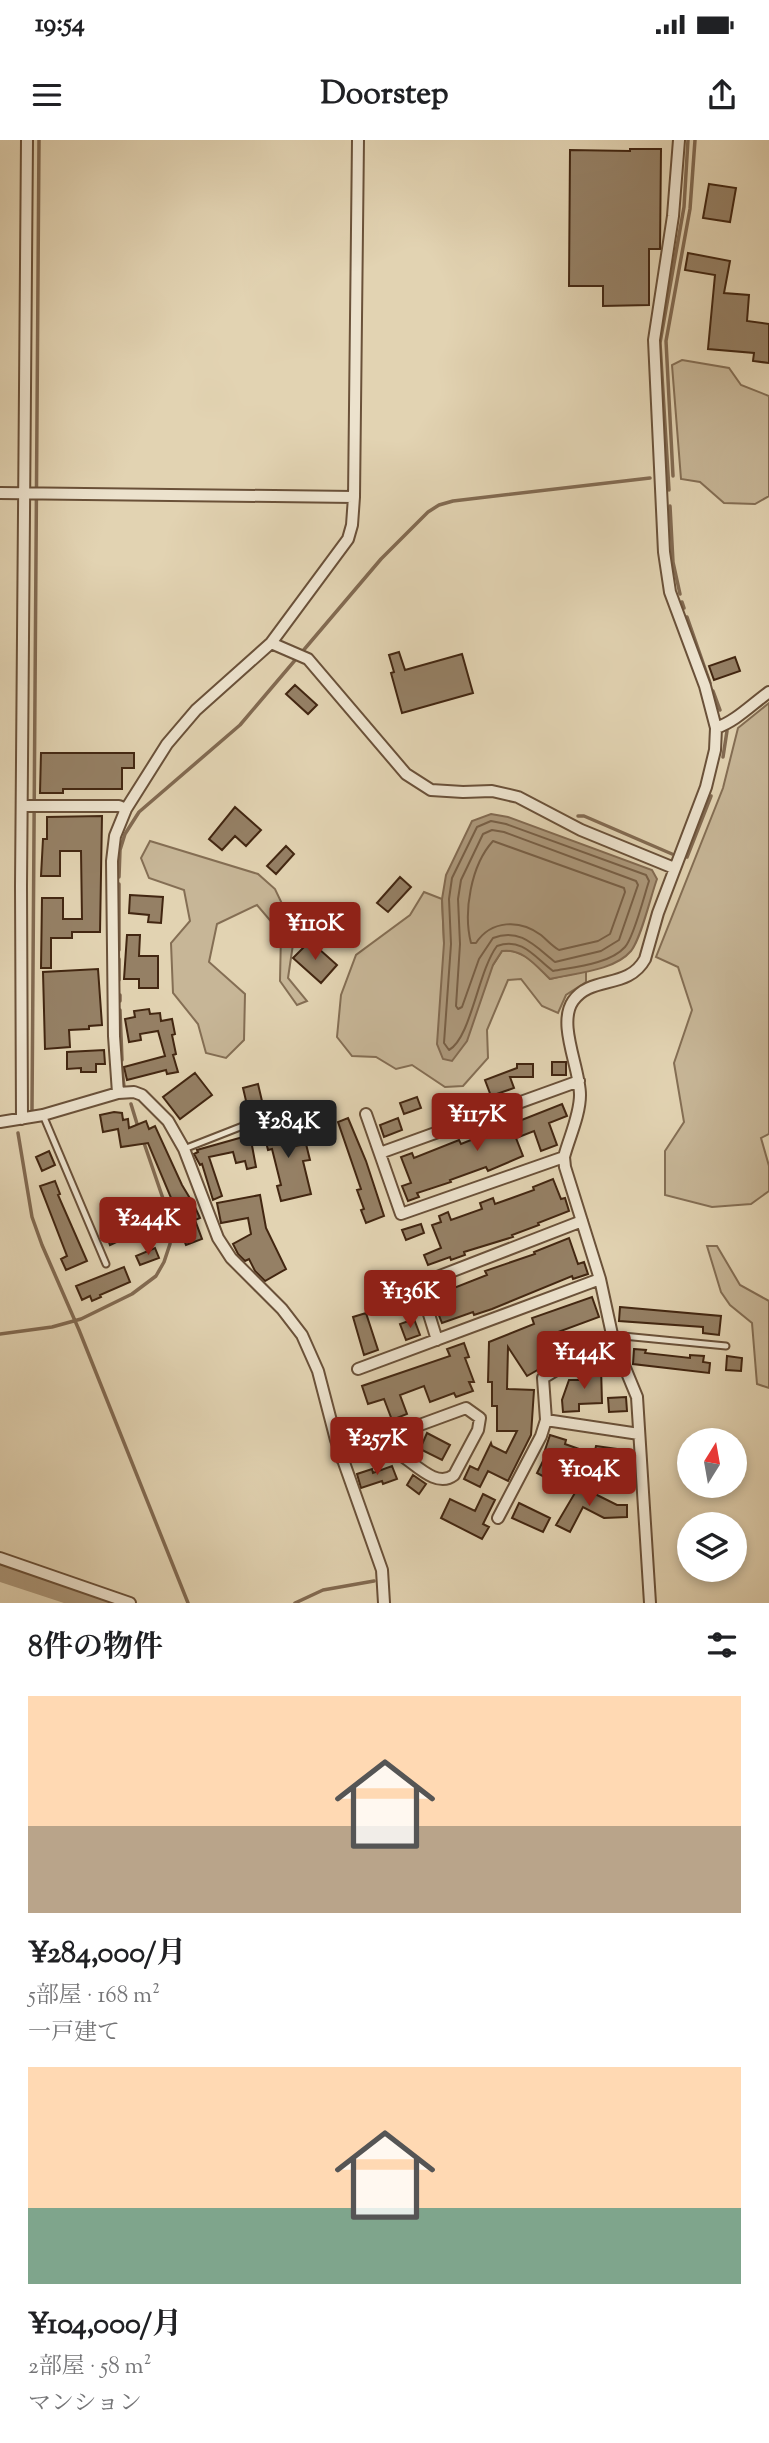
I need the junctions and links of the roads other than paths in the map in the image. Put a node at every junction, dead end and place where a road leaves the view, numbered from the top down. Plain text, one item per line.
1 (27, 140) edge
2 (358, 140) edge
3 (679, 140) edge
4 (0, 493) edge
5 (32, 493) junction
6 (355, 497) junction
7 (271, 643) junction
8 (769, 692) edge
9 (716, 728) junction
10 (22, 806) junction
11 (126, 809) junction
12 (674, 868) junction
13 (579, 1081) junction
14 (118, 1093) junction
15 (295, 1112) dead end
16 (366, 1114) dead end
17 (43, 1115) junction
18 (22, 1119) junction
19 (0, 1122) edge
20 (184, 1149) junction
21 (380, 1153) junction
22 (564, 1157) junction
23 (582, 1221) junction
24 (106, 1264) dead end
25 (600, 1279) junction
26 (613, 1339) junction
27 (437, 1340) junction
28 (726, 1346) dead end
29 (358, 1370) dead end
30 (546, 1420) junction
31 (639, 1434) junction
32 (407, 1441) dead end
33 (342, 1459) junction
34 (498, 1518) dead end
35 (0, 1558) edge
36 (130, 1603) edge
37 (384, 1603) edge
38 (650, 1603) edge

1 - 5 street
2 - 6 street
3 - 9 street
4 - 5 street
5 - 6 street
5 - 10 street
6 - 7 street
7 - 11 street
7 - 12 street
8 - 9 street
9 - 12 street
10 - 11 street
10 - 18 street
11 - 14 street
12 - 13 street
13 - 21 street
13 - 22 street
14 - 17 street
14 - 20 street
15 - 20 lane
16 - 21 street
17 - 18 street
17 - 24 lane
18 - 19 street
20 - 33 street
21 - 22 street
22 - 23 street
23 - 25 street
23 - 27 street
25 - 26 street
25 - 27 street
26 - 28 lane
26 - 30 street
26 - 31 street
27 - 29 street
30 - 31 street
30 - 34 street
31 - 38 street
32 - 33 street
33 - 37 street
35 - 36 street

